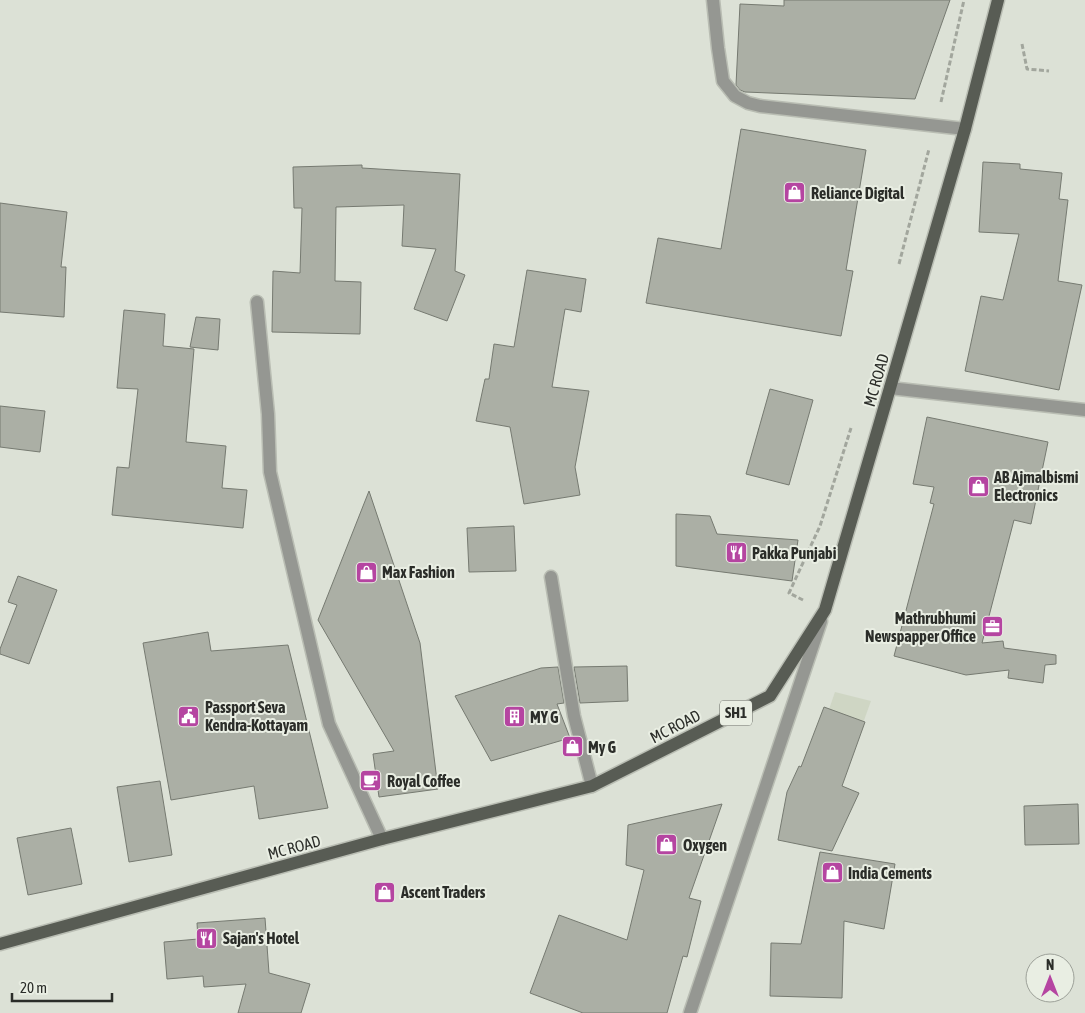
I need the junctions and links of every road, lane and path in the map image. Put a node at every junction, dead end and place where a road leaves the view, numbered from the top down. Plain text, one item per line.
1 (713, 0) edge
2 (964, 0) edge
3 (998, 0) edge
4 (1022, 44) dead end
5 (1049, 70) dead end
6 (935, 126) junction
7 (965, 129) junction
8 (898, 268) dead end
9 (257, 302) dead end
10 (890, 388) junction
11 (1085, 410) edge
12 (852, 426) dead end
13 (551, 577) dead end
14 (825, 610) junction
15 (592, 786) junction
16 (382, 839) junction
17 (0, 944) edge
18 (690, 1013) edge

1 - 6 street
2 - 6 path
3 - 7 main road, MC ROAD / SH1
4 - 5 path
6 - 7 street
6 - 8 path
7 - 10 main road, MC ROAD / SH1
9 - 16 street
10 - 11 street
10 - 14 main road, MC ROAD / SH1
12 - 14 path
13 - 15 street
14 - 15 main road, MC ROAD / SH1
14 - 18 street
15 - 16 main road, MC ROAD / SH1
16 - 17 main road, MC ROAD / SH1

